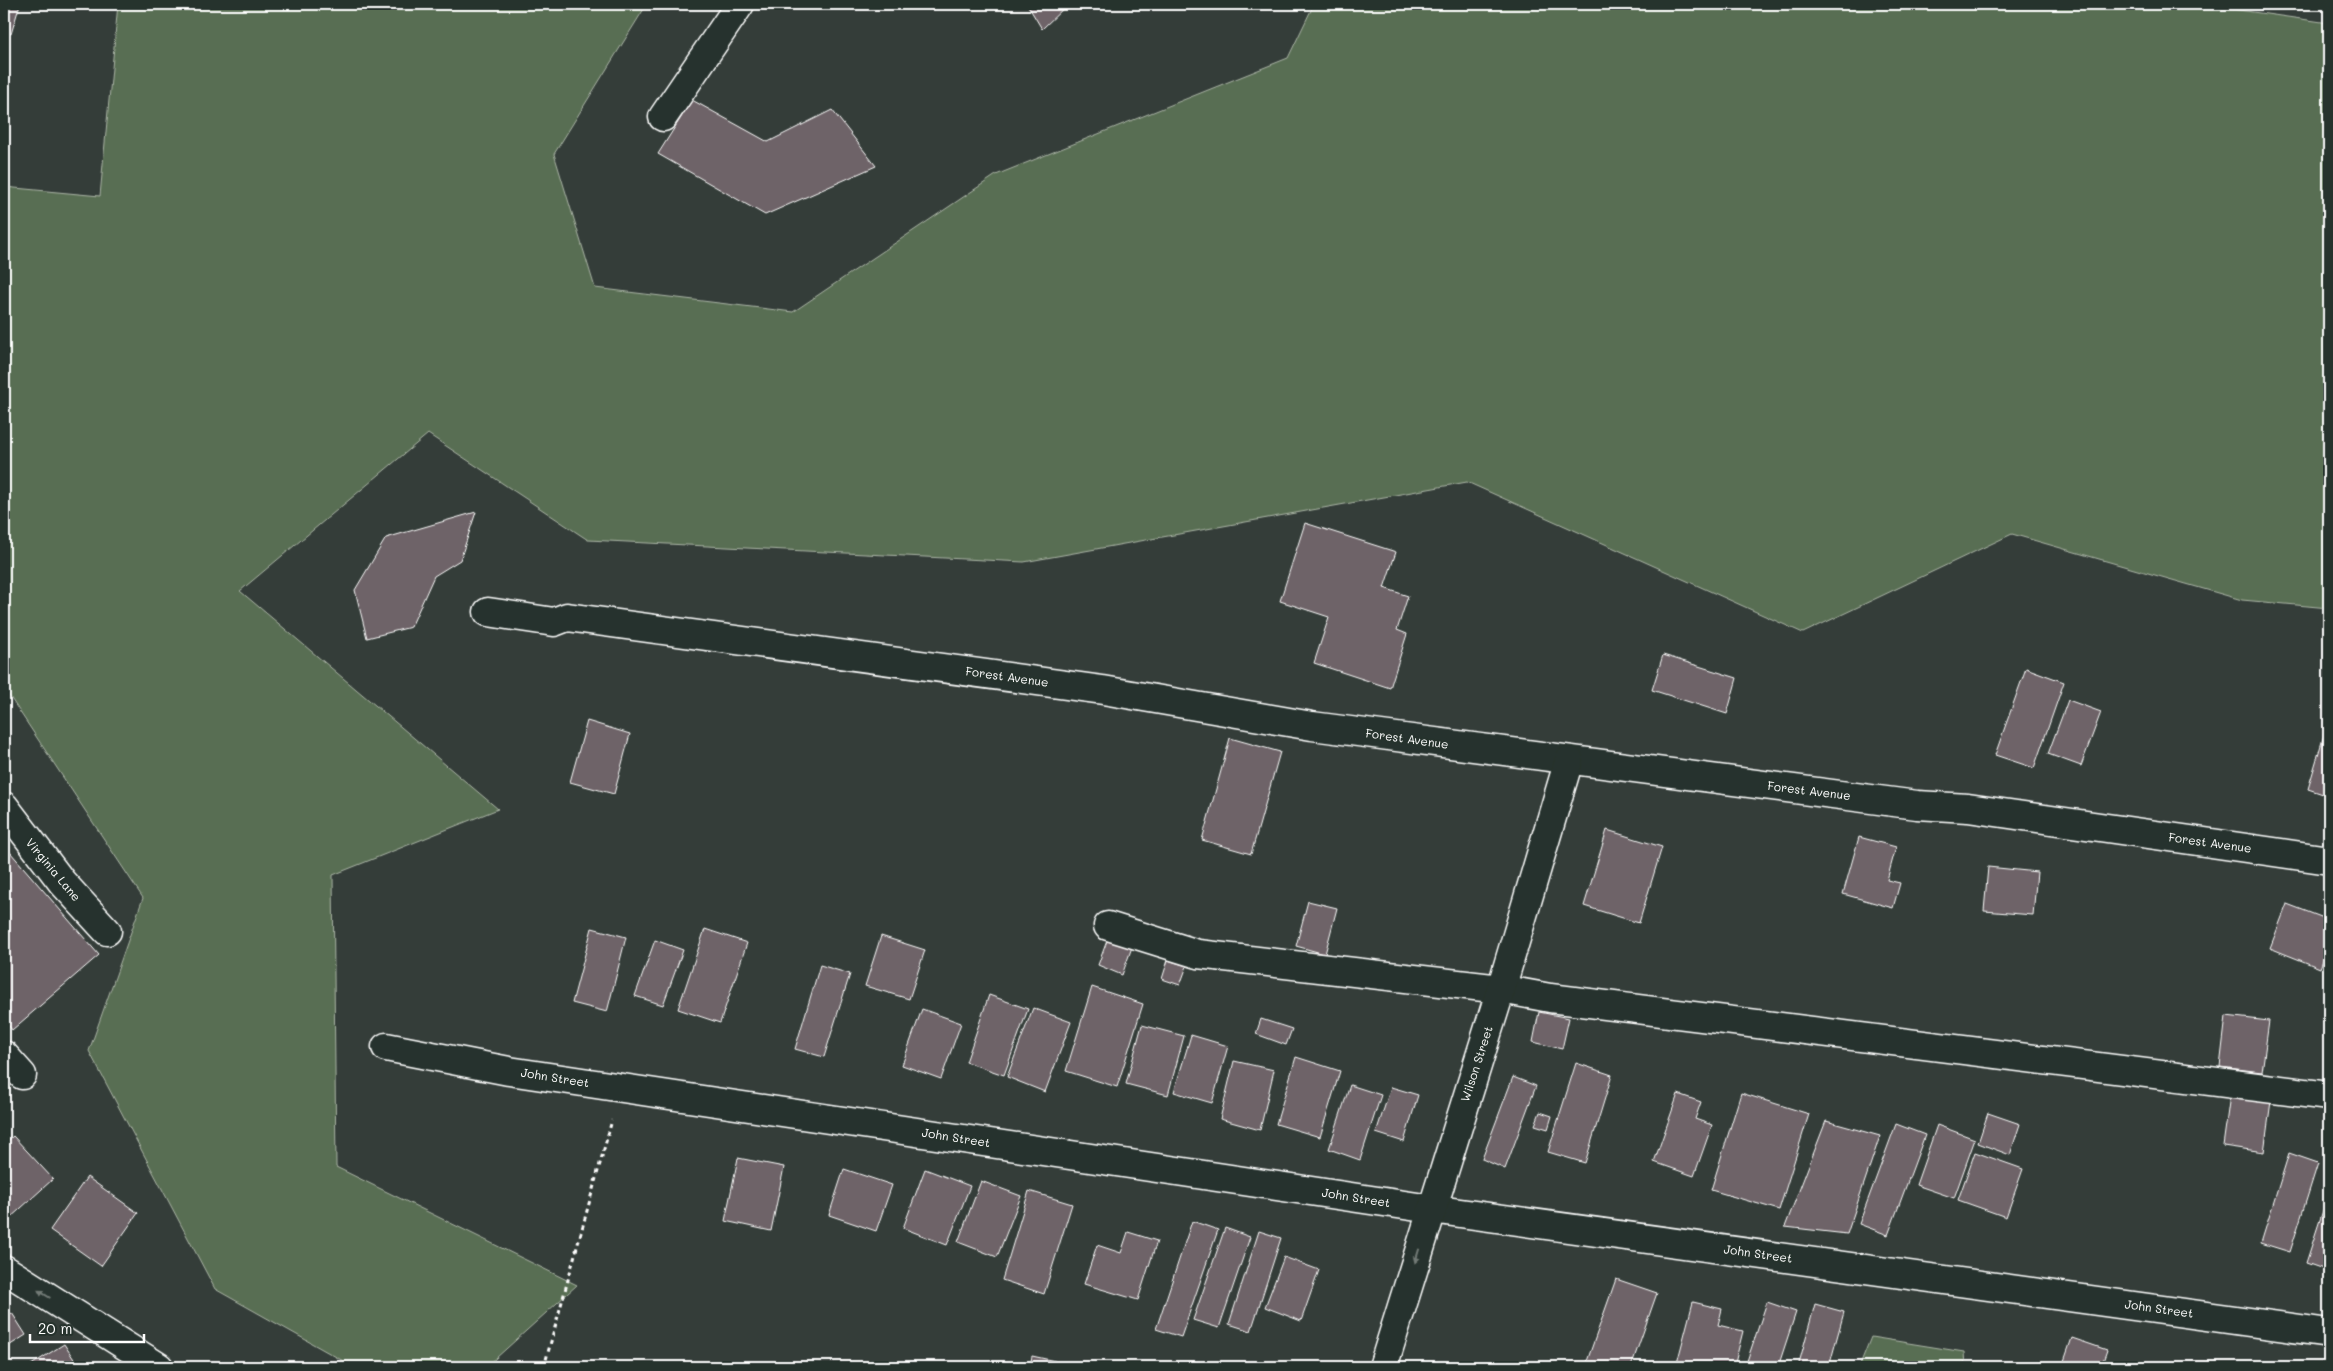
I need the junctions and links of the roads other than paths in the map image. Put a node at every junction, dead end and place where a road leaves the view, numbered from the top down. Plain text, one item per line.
1 (740, 4) edge
2 (663, 117) dead end
3 (488, 612) dead end
4 (1569, 760) junction
5 (4, 806) edge
6 (2329, 860) edge
7 (1108, 926) dead end
8 (107, 931) dead end
9 (1501, 989) junction
10 (386, 1047) dead end
11 (4, 1055) edge
12 (22, 1075) dead end
13 (2329, 1096) edge
14 (1431, 1209) junction
15 (4, 1268) edge
16 (2329, 1333) edge
17 (159, 1367) edge
18 (1383, 1367) edge

1 - 2 street
3 - 4 street, Forest Avenue
4 - 6 street, Forest Avenue
4 - 9 street, Wilson Street
5 - 8 street, Virginia Lane
7 - 9 street
9 - 13 street
9 - 14 street, Wilson Street
10 - 14 street, John Street
11 - 12 street
14 - 16 street, John Street
14 -> 18 street, Wilson Street
17 -> 15 street

